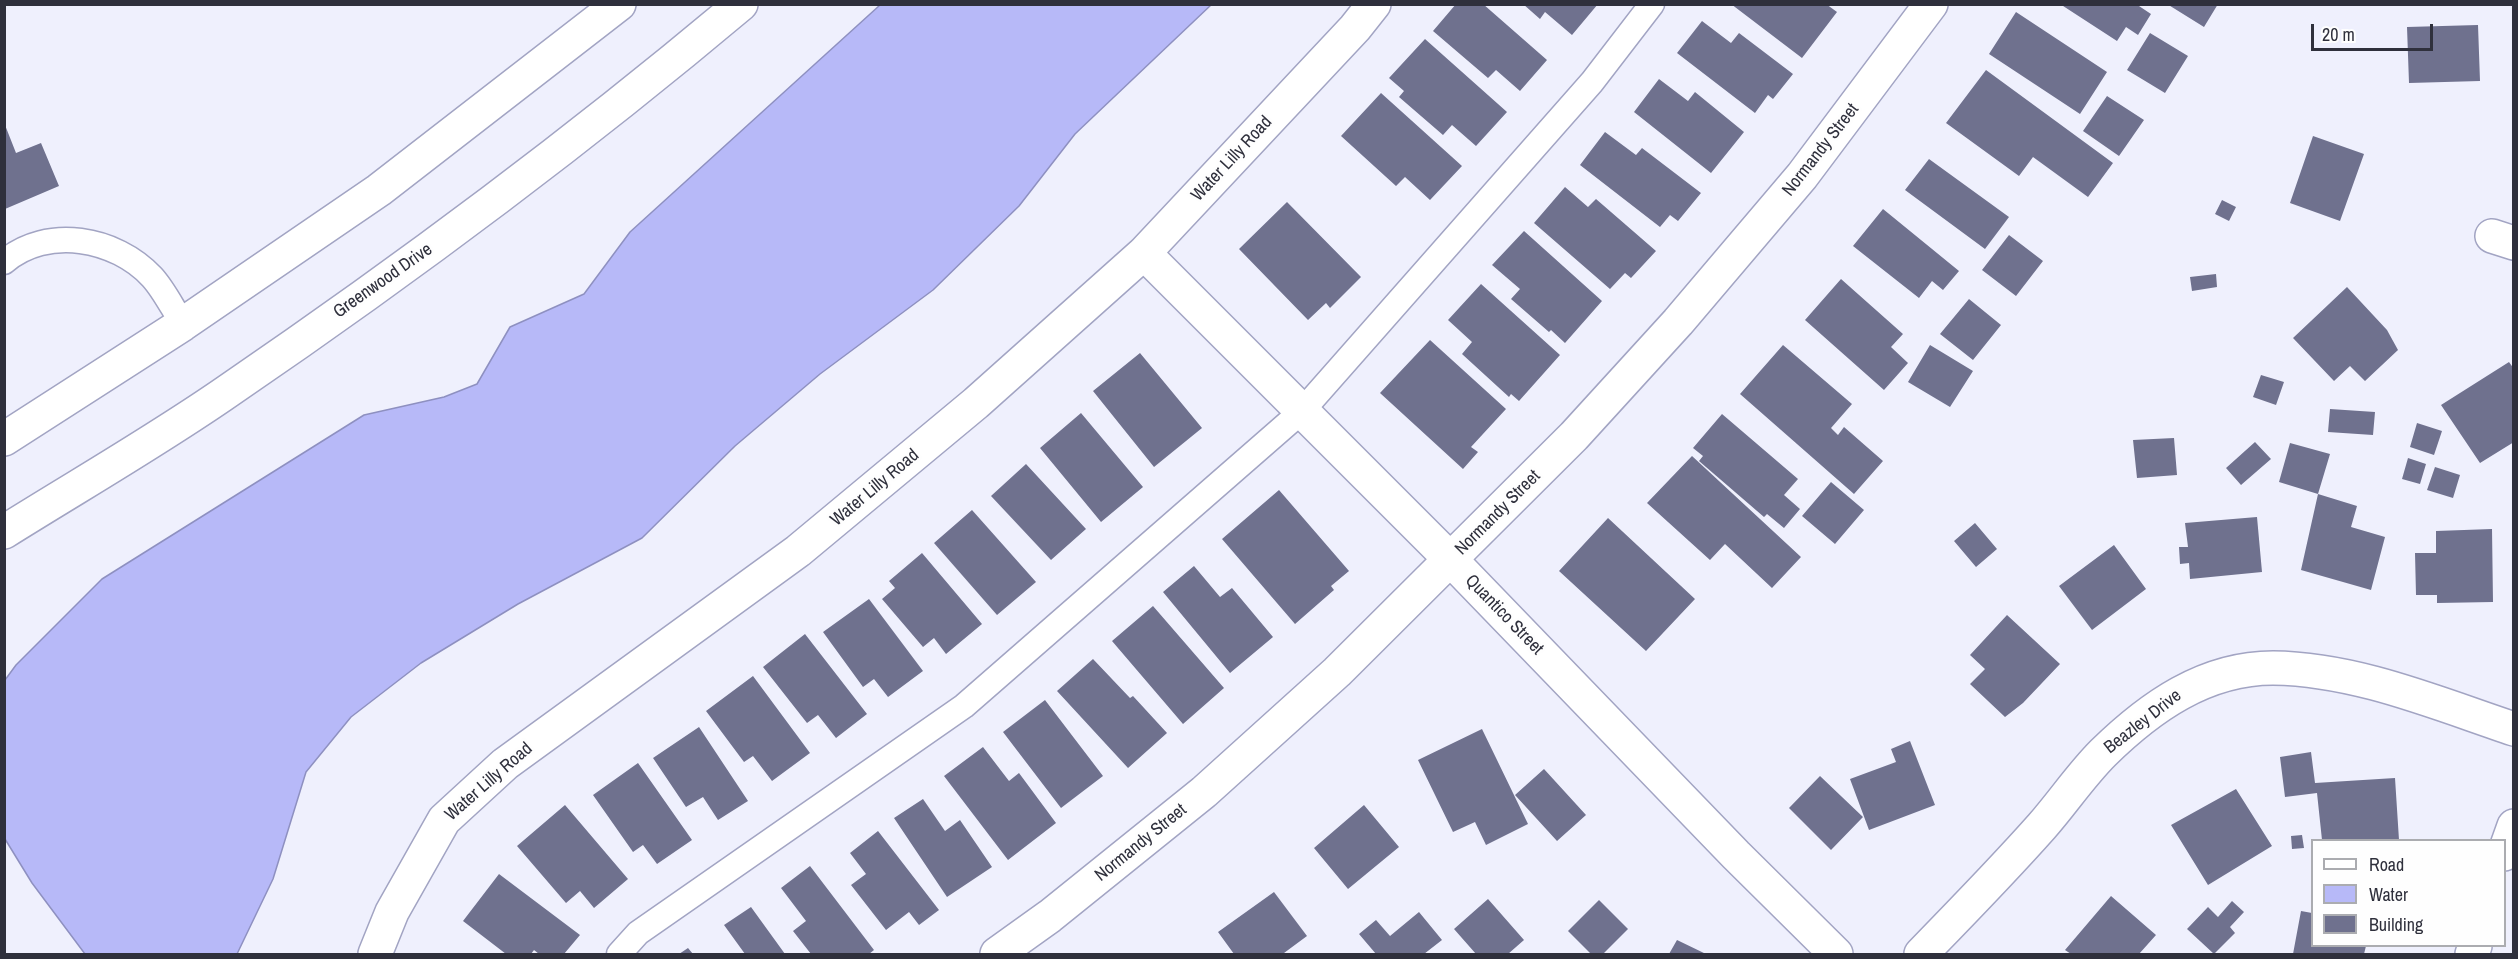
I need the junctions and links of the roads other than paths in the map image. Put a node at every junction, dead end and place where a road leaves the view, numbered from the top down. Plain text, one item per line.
1 (619, 4) edge
2 (741, 4) edge
3 (1374, 4) edge
4 (1652, 4) edge
5 (1931, 4) edge
6 (1144, 253) junction
7 (4, 262) edge
8 (183, 324) junction
9 (1302, 411) junction
10 (4, 439) edge
11 (4, 532) edge
12 (1451, 560) junction
13 (2514, 729) edge
14 (2514, 826) edge
15 (2506, 851) edge
16 (375, 954) edge
17 (620, 954) edge
18 (997, 954) edge
19 (1836, 954) edge
20 (1921, 954) edge

1 - 8 street
2 - 11 street, Greenwood Drive
3 - 6 street, Water Lilly Road
4 - 9 lane
5 - 12 street, Normandy Street
6 - 9 street, Quantico Street
6 - 16 street, Water Lilly Road
7 - 8 lane
8 - 10 street
9 - 12 street, Quantico Street
9 - 17 lane
12 - 18 street, Normandy Street
12 - 19 street, Quantico Street
13 - 20 street, Beazley Drive
14 - 15 street

